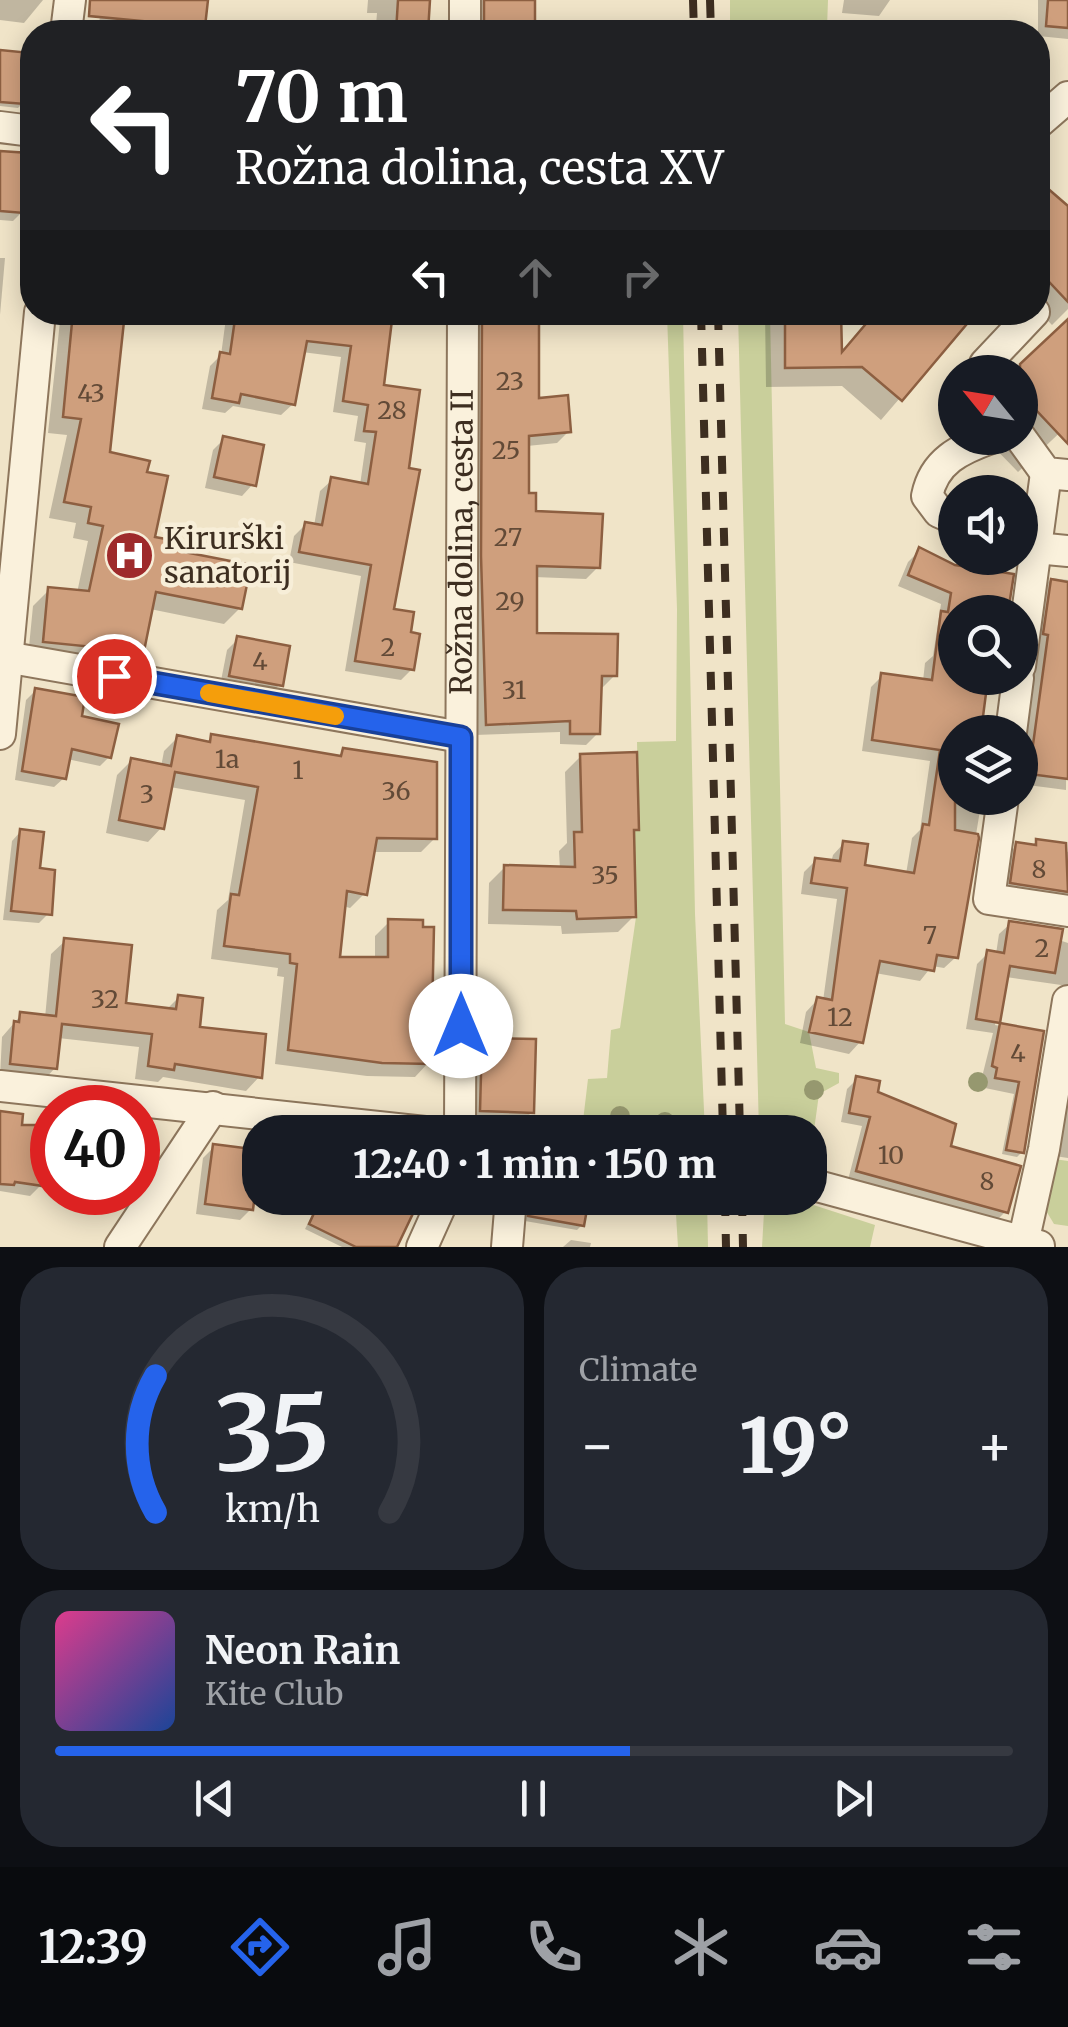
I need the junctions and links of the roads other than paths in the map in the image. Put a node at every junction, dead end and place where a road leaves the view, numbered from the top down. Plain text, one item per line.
1 (39, 325) edge
2 (463, 325) edge
3 (1022, 325) edge
4 (994, 355) edge
5 (952, 455) edge
6 (1038, 455) edge
7 (1057, 474) edge
8 (938, 512) edge
9 (1038, 541) edge
10 (1038, 548) edge
11 (1068, 552) edge
12 (4, 657) edge
13 (0, 734) edge
14 (461, 737) junction
15 (1001, 815) edge
16 (1068, 911) edge
17 (1068, 1001) edge
18 (0, 1086) edge
19 (213, 1108) junction
20 (275, 1115) edge
21 (460, 1115) edge
22 (827, 1188) edge
23 (436, 1215) edge
24 (509, 1215) edge
25 (1033, 1245) edge
26 (120, 1247) edge
27 (422, 1247) edge
28 (507, 1247) edge

1 - 12 street
2 - 14 street, Rožna dolina, cesta II
3 - 4 street
5 - 8 street
6 - 7 street
7 - 9 street
10 - 11 street
12 - 13 street
12 - 14 street
14 - 21 street, Rožna dolina, cesta II
15 - 16 street
17 - 25 street
18 - 19 street
19 - 20 street
19 - 26 street
22 - 25 street
23 - 27 street
24 - 28 street

